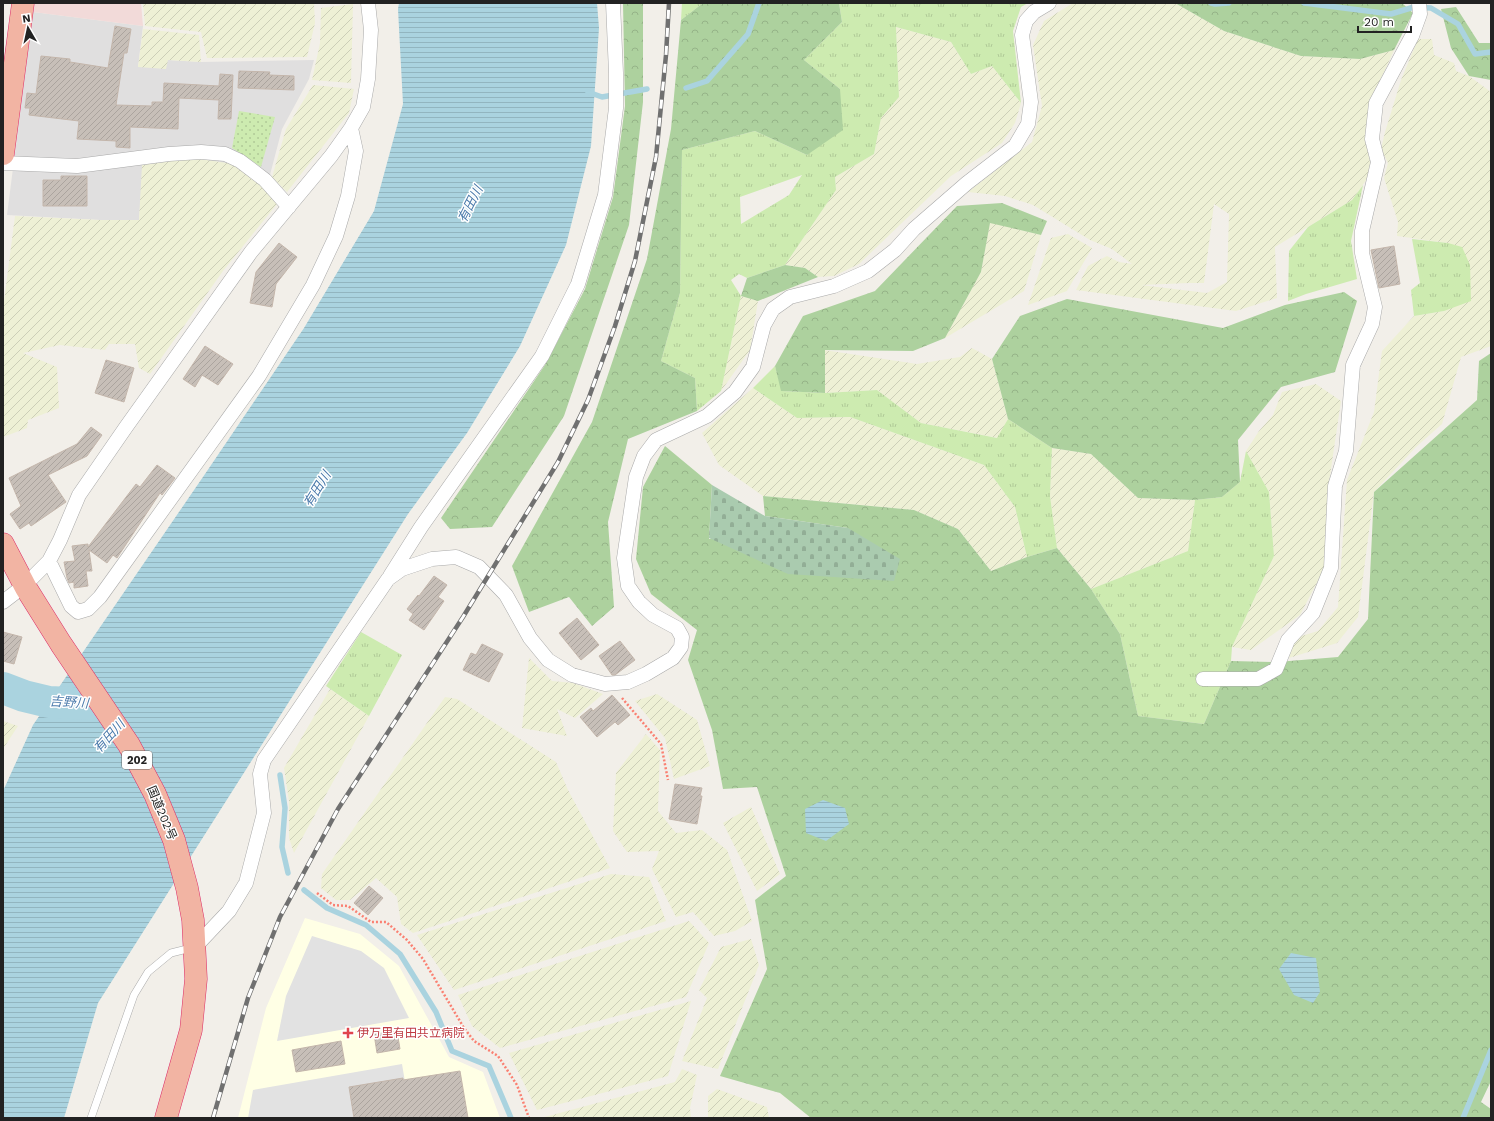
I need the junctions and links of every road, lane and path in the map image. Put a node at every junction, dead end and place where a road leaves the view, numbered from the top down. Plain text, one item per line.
1 (23, 3) edge
2 (368, 3) edge
3 (613, 3) edge
4 (1049, 3) edge
5 (1419, 8) edge
6 (351, 128) junction
7 (3, 154) edge
8 (3, 163) edge
9 (290, 207) junction
10 (3, 544) edge
11 (49, 561) junction
12 (388, 579) junction
13 (25, 585) junction
14 (3, 602) edge
15 (1203, 679) dead end
16 (605, 684) junction
17 (668, 780) dead end
18 (317, 893) dead end
19 (195, 947) junction
20 (91, 1118) edge
21 (166, 1118) edge
22 (529, 1118) edge

1 - 7 highway
2 - 6 street
3 - 12 street
4 - 16 street
5 - 15 street
6 - 9 street
6 - 11 street
8 - 9 street
9 - 11 street
10 - 13 highway, 国道202号 / 202
11 - 13 street
12 - 16 street
12 - 19 street
13 - 14 street
13 - 19 highway, 国道202号 / 202
16 - 17 path
18 - 22 path
19 - 20 lane
19 - 21 highway, 国道202号 / 202

